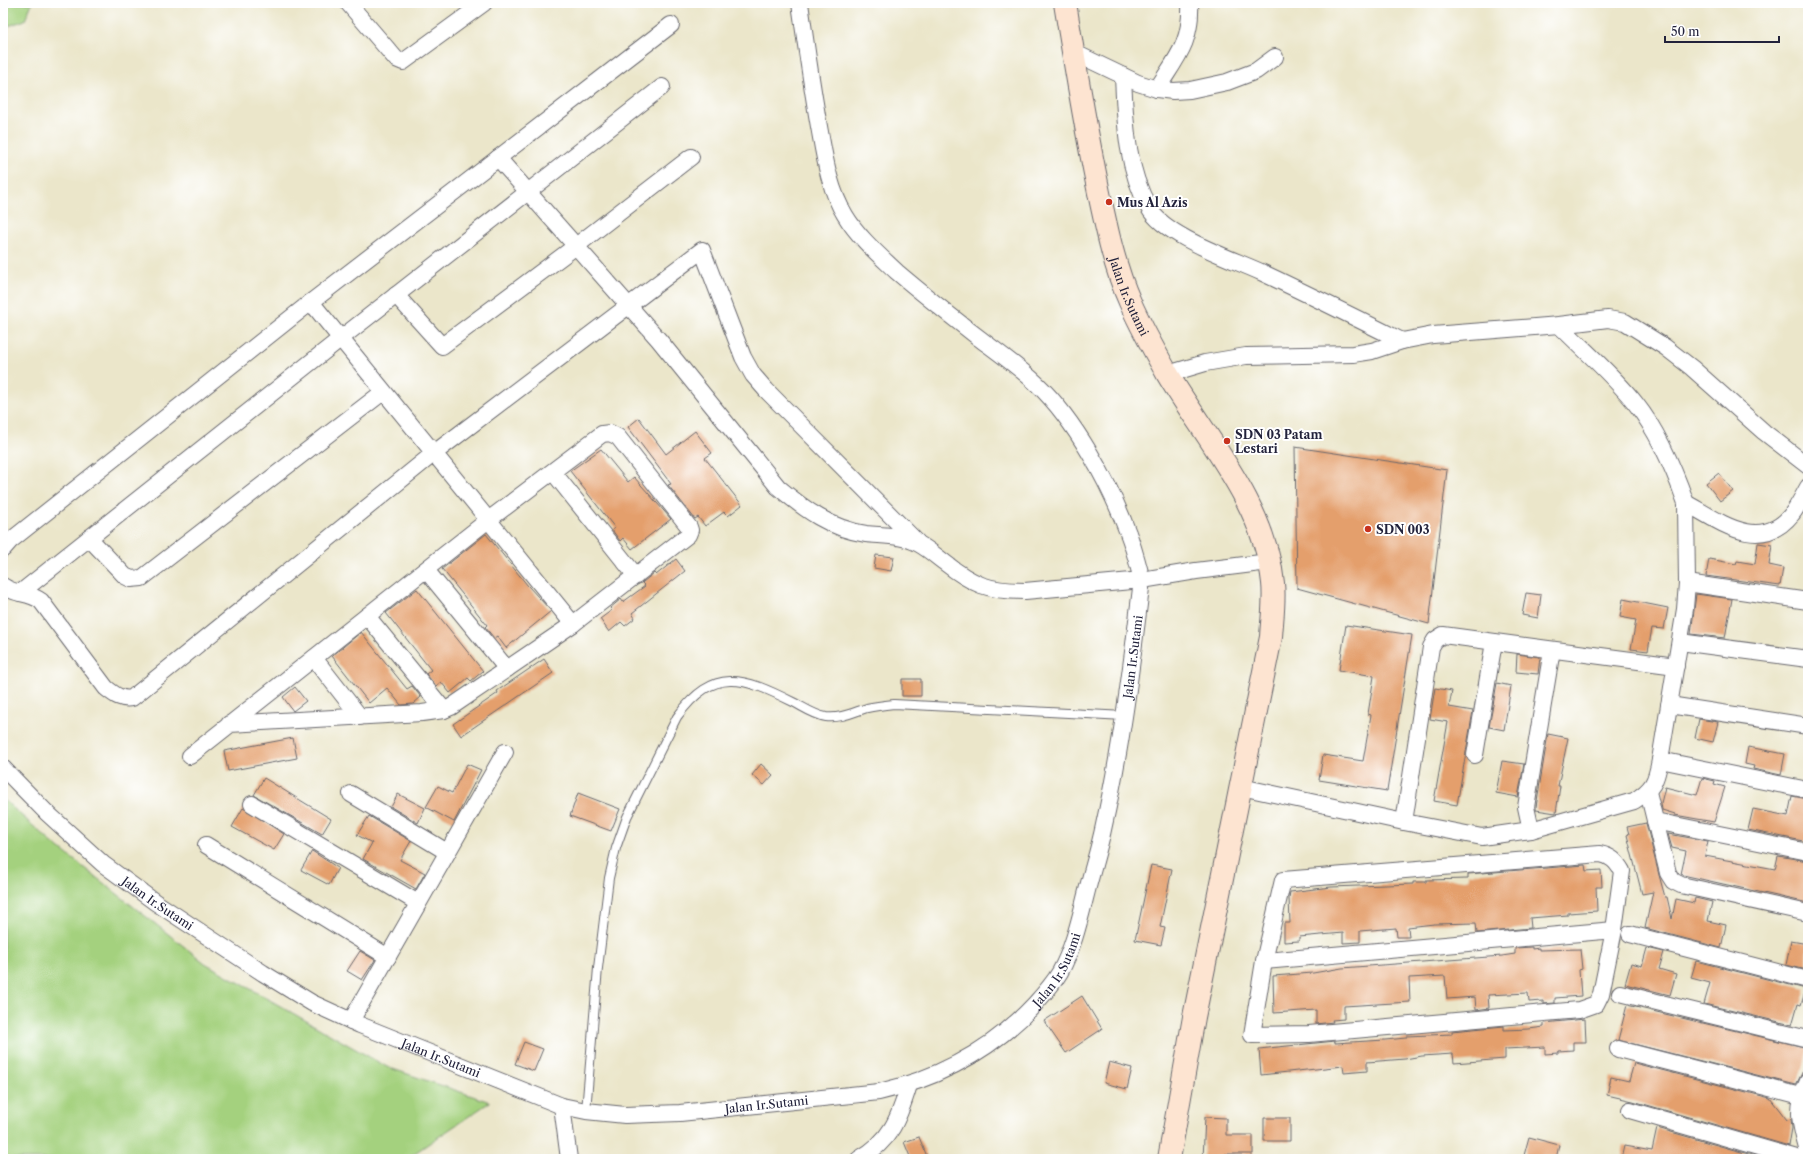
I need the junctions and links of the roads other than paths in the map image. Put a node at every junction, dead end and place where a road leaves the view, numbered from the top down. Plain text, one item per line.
1 (484, 3) edge
2 (800, 3) edge
3 (1065, 3) edge
4 (1190, 3) edge
5 (355, 6) edge
6 (671, 25) dead end
7 (1073, 52) junction
8 (1275, 57) dead end
9 (1123, 76) junction
10 (662, 87) dead end
11 (1157, 89) junction
12 (691, 157) dead end
13 (498, 158) junction
14 (528, 192) junction
15 (576, 246) junction
16 (396, 295) junction
17 (311, 302) junction
18 (629, 306) junction
19 (1559, 325) junction
20 (340, 339) junction
21 (1402, 341) junction
22 (1168, 374) junction
23 (383, 392) junction
24 (433, 454) junction
25 (1808, 466) edge
26 (553, 472) junction
27 (1808, 487) edge
28 (1686, 503) junction
29 (488, 521) junction
30 (89, 538) junction
31 (920, 544) junction
32 (3, 549) edge
33 (1269, 562) junction
34 (426, 570) junction
35 (636, 576) junction
36 (1142, 580) junction
37 (1687, 583) junction
38 (3, 586) edge
39 (20, 593) junction
40 (1808, 601) edge
41 (367, 616) junction
42 (573, 624) junction
43 (1494, 642) junction
44 (1680, 642) junction
45 (1552, 650) junction
46 (314, 658) junction
47 (1808, 659) edge
48 (1676, 666) junction
49 (507, 669) junction
50 (1669, 706) junction
51 (444, 710) junction
52 (360, 716) junction
53 (1125, 716) junction
54 (229, 724) junction
55 (1808, 726) edge
56 (505, 752) dead end
57 (1475, 755) dead end
58 (190, 756) dead end
59 (1660, 760) junction
60 (3, 768) edge
61 (1241, 787) junction
62 (1808, 790) edge
63 (1648, 792) junction
64 (351, 794) dead end
65 (252, 804) dead end
66 (1655, 821) junction
67 (1404, 822) junction
68 (1531, 830) junction
69 (206, 845) dead end
70 (447, 852) junction
71 (1808, 852) edge
72 (418, 903) junction
73 (1808, 913) edge
74 (1614, 930) junction
75 (1630, 934) dead end
76 (388, 957) junction
77 (1264, 961) junction
78 (1808, 980) edge
79 (1620, 993) dead end
80 (351, 1021) junction
81 (1808, 1039) edge
82 (1618, 1049) dead end
83 (1808, 1080) edge
84 (909, 1085) junction
85 (1801, 1096) junction
86 (562, 1106) junction
87 (1630, 1110) dead end
88 (586, 1111) junction
89 (1807, 1147) edge
90 (568, 1159) edge
91 (859, 1159) edge
92 (1169, 1159) edge
93 (1800, 1159) edge

1 - 5 street
2 - 36 street
3 - 7 street, Jalan Ir.Sutami
4 - 11 street
6 - 13 street
7 - 9 street
7 - 22 street, Jalan Ir.Sutami
8 - 11 street
9 - 11 street
9 - 21 street
10 - 14 street
12 - 15 street
13 - 14 street
13 - 17 street
14 - 15 street
14 - 16 street
15 - 16 street
15 - 18 street
16 - 20 street
17 - 20 street
17 - 32 street
18 - 24 street
18 - 31 street
18 - 31 street
19 - 21 street
19 - 25 street
19 - 28 street
20 - 23 street
20 - 30 street
21 - 22 street
22 - 33 street, Jalan Ir.Sutami
23 - 24 street
23 - 30 street
24 - 29 street
24 - 39 street
26 - 29 street
26 - 35 street
26 - 35 street
27 - 28 street
28 - 37 street
29 - 34 street
29 - 42 street
30 - 39 street
31 - 36 street
33 - 36 street
33 - 61 street, Jalan Ir.Sutami
34 - 41 street
34 - 49 street
35 - 42 street
36 - 53 street, Jalan Ir.Sutami
37 - 40 street
37 - 44 street
38 - 39 street
41 - 46 street
41 - 51 street
42 - 49 street
43 - 45 street
43 - 57 street
43 - 67 street
44 - 47 street
44 - 48 street
45 - 48 street
45 - 68 street
46 - 52 street
46 - 54 street
48 - 50 street
49 - 51 street
50 - 55 street
50 - 59 street
51 - 52 street
52 - 54 street
53 - 84 street, Jalan Ir.Sutami
53 - 88 lane
54 - 58 street
56 - 70 street
59 - 62 street
59 - 63 street
60 - 80 street, Jalan Ir.Sutami
61 - 67 street
61 - 92 street, Jalan Ir.Sutami
63 - 66 street
63 - 68 street
64 - 70 street
65 - 72 street
66 - 71 street
66 - 73 street
67 - 68 street
69 - 76 street
70 - 72 street
72 - 76 street
74 - 77 street
74 - 77 street
74 - 77 street
75 - 78 street
76 - 80 street
79 - 81 street
80 - 86 street, Jalan Ir.Sutami
82 - 85 street
83 - 85 street
84 - 88 street, Jalan Ir.Sutami
84 - 91 street
85 - 89 street
86 - 88 street, Jalan Ir.Sutami
86 - 90 street
87 - 93 street

